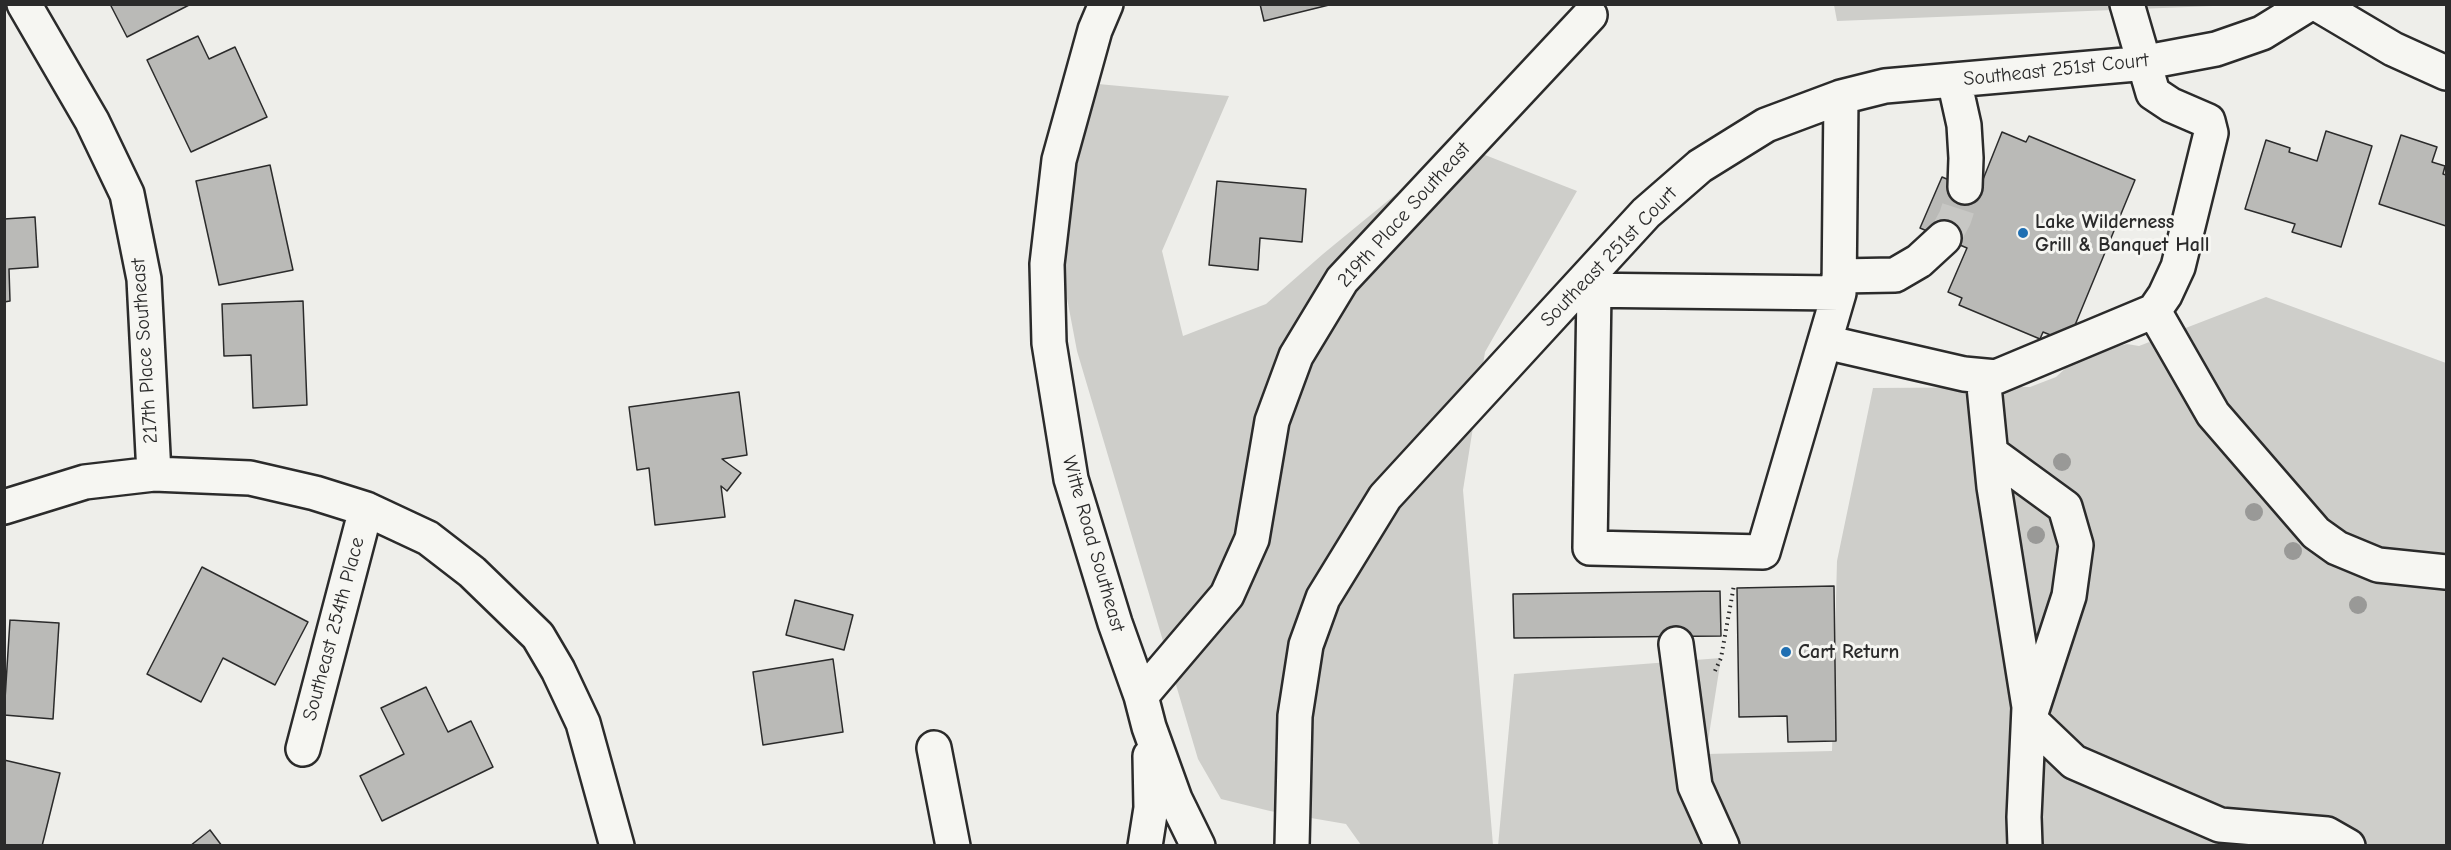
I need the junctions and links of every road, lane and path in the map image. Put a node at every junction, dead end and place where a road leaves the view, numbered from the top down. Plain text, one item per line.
1 (24, 4) edge
2 (1106, 4) edge
3 (2127, 4) edge
4 (2317, 4) edge
5 (2287, 10) edge
6 (1590, 15) dead end
7 (2145, 62) junction
8 (2446, 73) edge
9 (1954, 80) junction
10 (1841, 97) junction
11 (1965, 187) tunnel mouth
12 (1944, 238) tunnel mouth
13 (1839, 284) junction
14 (1585, 290) junction
15 (2154, 311) junction
16 (1825, 342) junction
17 (1983, 376) junction
18 (1991, 453) junction
19 (154, 474) junction
20 (4, 507) edge
21 (366, 509) junction
22 (1740, 551) junction
23 (2446, 572) edge
24 (1676, 644) dead end
25 (1713, 677) dead end
26 (1141, 696) junction
27 (2029, 719) junction
28 (1149, 727) junction
29 (934, 748) dead end
30 (303, 750) dead end
31 (617, 846) edge
32 (953, 846) edge
33 (1145, 846) edge
34 (1198, 846) edge
35 (1292, 846) edge
36 (1722, 846) edge
37 (2025, 846) edge
38 (2348, 846) edge

1 - 19 street, 217th Place Southeast
2 - 26 street, Witte Road Southeast
3 - 7 street
4 - 8 street
5 - 7 street, Southeast 251st Court
6 - 26 street, 219th Place Southeast
7 - 9 street, Southeast 251st Court
7 - 15 street
9 - 10 street, Southeast 251st Court
9 - 11 street
10 - 13 street
10 - 14 street, Southeast 251st Court
12 - 13 street
13 - 14 street
13 - 16 street
14 - 22 street
14 - 35 street, Southeast 251st Court
15 - 17 street
15 - 23 street
16 - 17 street
16 - 22 street
17 - 18 street
18 - 27 street
18 - 27 street
19 - 20 street, Southeast 254th Place
19 - 21 street, Southeast 254th Place
21 - 30 street, Southeast 254th Place
21 - 31 street, Southeast 254th Place
22 - 25 path
24 - 36 street
26 - 28 street, Witte Road Southeast
27 - 37 street
27 - 38 street
28 - 33 street, Witte Road Southeast
28 - 34 street, Witte Road Southeast
29 - 32 street

